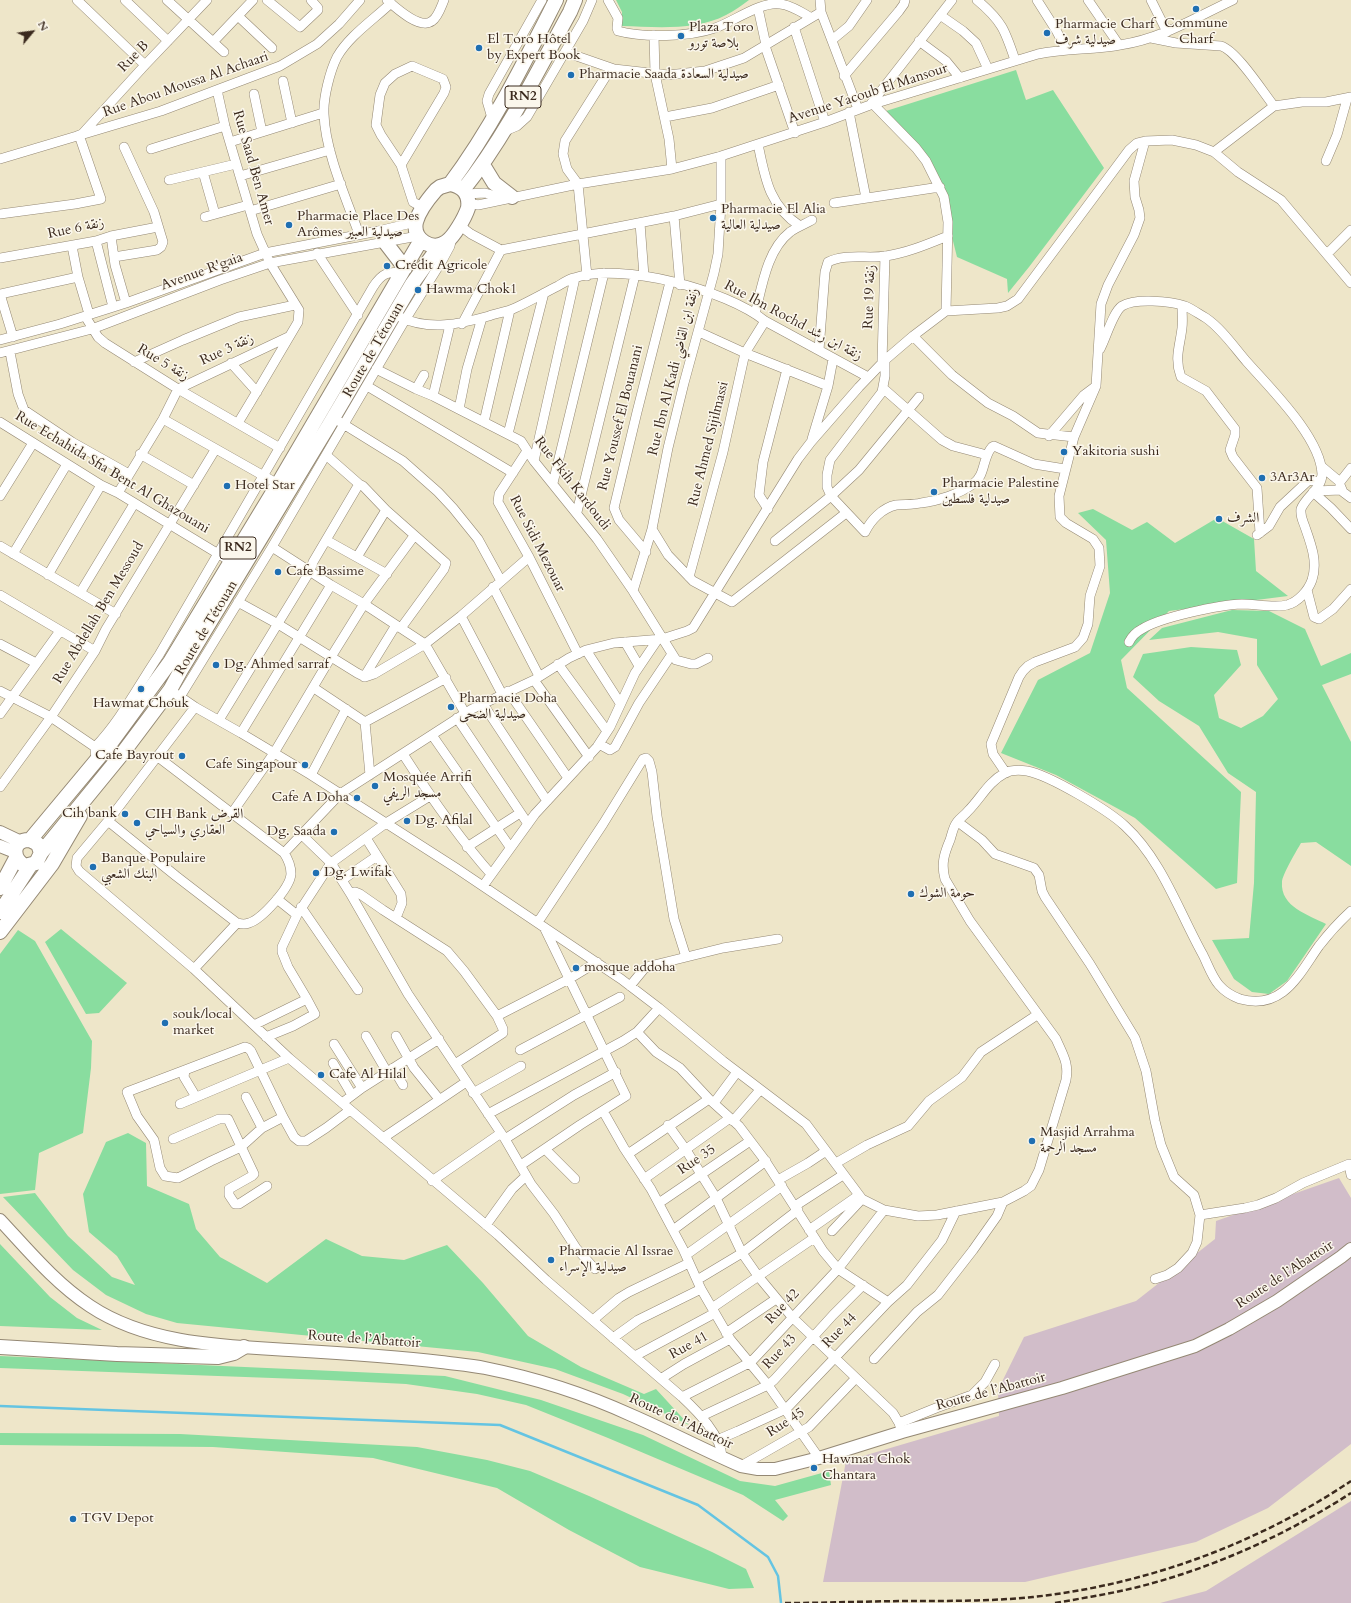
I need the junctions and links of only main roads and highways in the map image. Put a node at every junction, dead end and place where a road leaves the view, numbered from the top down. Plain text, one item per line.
1 (556, 0) edge
2 (575, 0) edge
3 (483, 165) junction
4 (450, 184) junction
5 (466, 196) junction
6 (509, 198) road end
7 (420, 238) junction
8 (385, 242) road end
9 (440, 245) junction
10 (404, 270) junction
11 (111, 767) junction
12 (0, 832) edge
13 (0, 846) edge
14 (20, 848) junction
15 (41, 853) junction
16 (30, 866) junction
17 (0, 888) edge
18 (22, 903) junction
19 (0, 912) edge
20 (0, 921) edge
21 (0, 932) edge
22 (0, 1220) edge
23 (1351, 1249) edge
24 (0, 1347) edge
25 (244, 1347) junction

1 - 4 highway, RN2
2 - 3 highway, Route de Tétouan / RN2
3 - 5 highway, Route de Tétouan / RN2
3 - 6 highway
4 - 5 highway
4 - 7 highway, RN2
5 - 9 highway, Route de Tétouan / RN2
7 - 9 highway
7 - 10 highway, Route de Tétouan / RN2
8 - 10 highway
9 - 11 highway, Route de Tétouan / RN2
10 - 14 highway, Route de Tétouan / RN2
11 - 15 highway, Route de Tétouan / RN2
11 - 18 highway
12 - 14 main road
13 - 14 main road
14 - 15 highway
14 - 16 highway
14 - 17 highway, Route de Tétouan / RN2
15 - 16 highway, Route de Tétouan / RN2
16 - 19 highway, Route de Tétouan / RN2
18 - 20 highway
18 - 21 highway
22 - 25 main road, Route de l’Abattoir
23 - 25 main road, Route de l’Abattoir
24 - 25 highway

